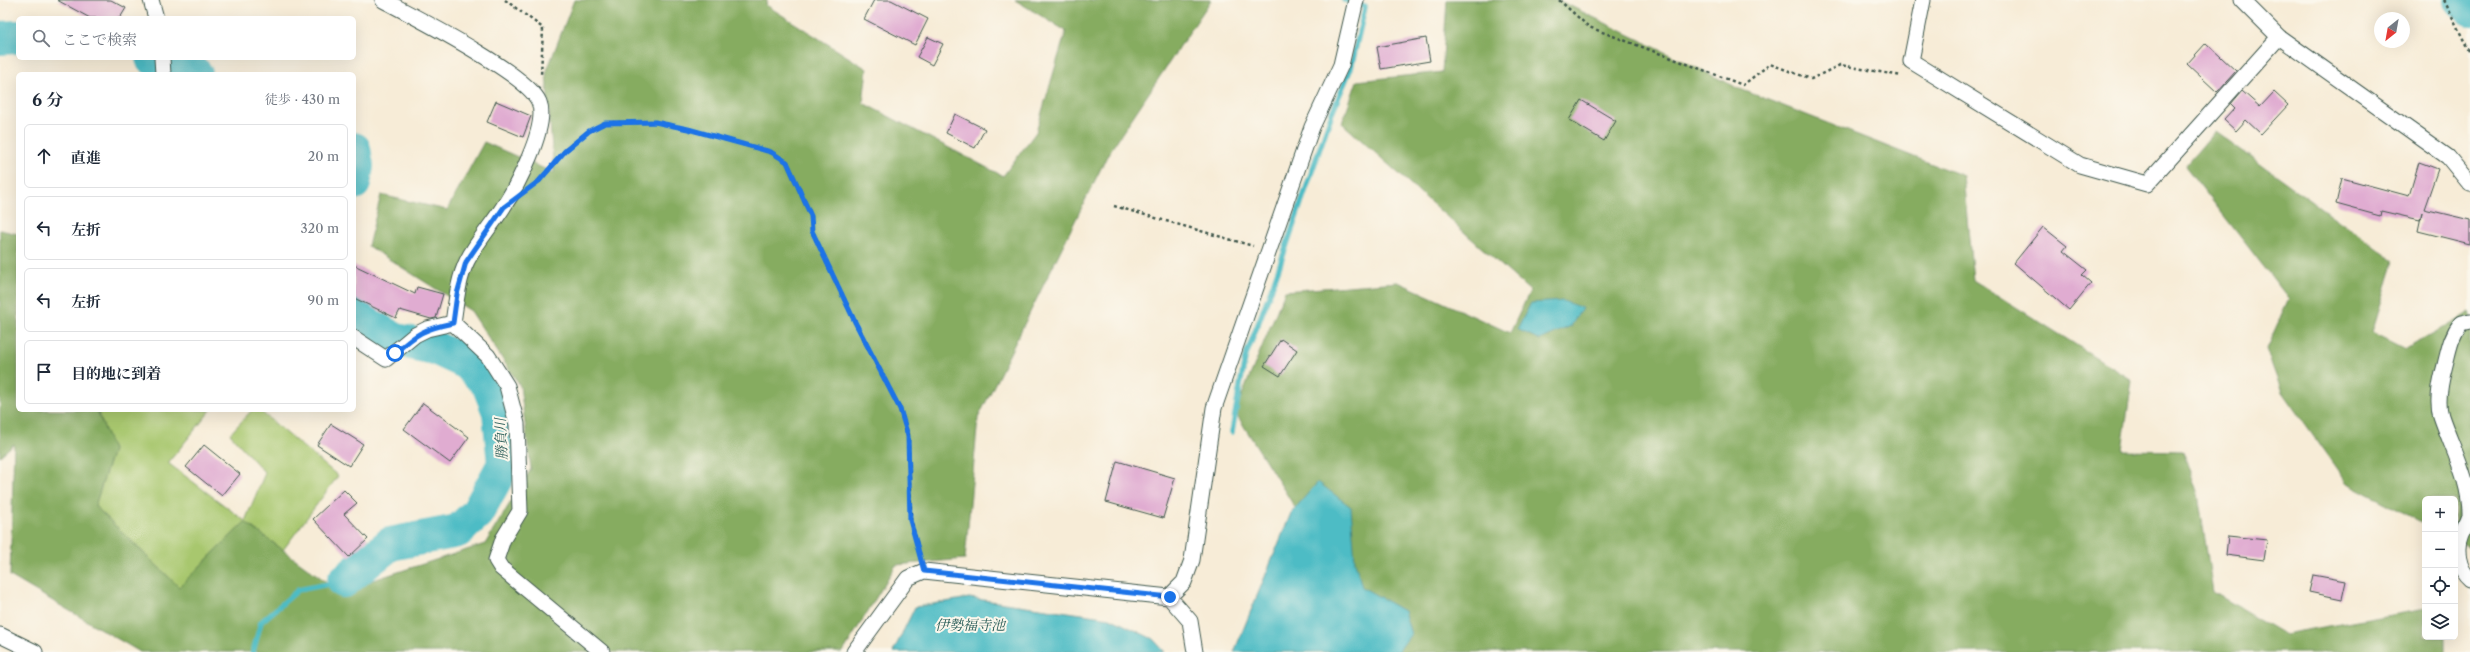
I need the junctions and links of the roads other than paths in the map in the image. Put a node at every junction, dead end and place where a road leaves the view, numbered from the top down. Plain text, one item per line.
1 (151, 0) edge
2 (383, 0) edge
3 (1356, 0) edge
4 (1923, 0) edge
5 (2242, 0) edge
6 (155, 16) edge
7 (2279, 37) junction
8 (162, 60) edge
9 (163, 72) edge
10 (2470, 184) edge
11 (2470, 321) edge
12 (453, 323) junction
13 (356, 339) edge
14 (2470, 579) edge
15 (1170, 597) junction
16 (0, 635) edge
17 (35, 652) edge
18 (602, 652) edge
19 (854, 652) edge
20 (1195, 652) edge

1 - 6 street
2 - 12 street
3 - 15 street
4 - 7 street
5 - 7 street
7 - 10 street
8 - 9 street
11 - 14 street
12 - 13 street
12 - 18 street
15 - 19 street
15 - 20 street
16 - 17 street

